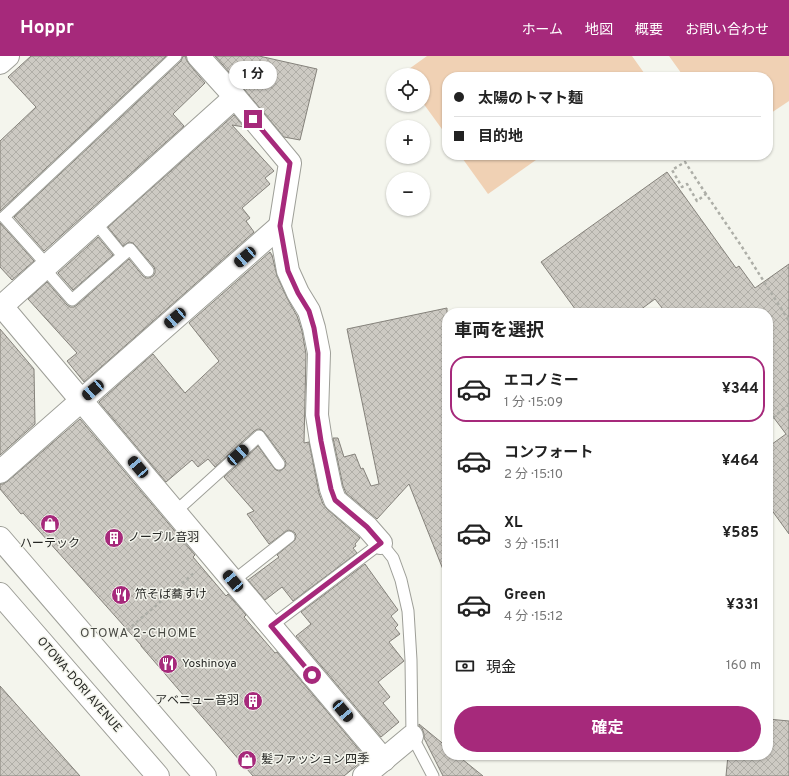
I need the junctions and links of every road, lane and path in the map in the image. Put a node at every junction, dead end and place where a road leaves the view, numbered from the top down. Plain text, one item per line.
1 (8, 56) edge
2 (176, 56) edge
3 (198, 56) edge
4 (0, 64) edge
5 (235, 97) junction
6 (706, 194) junction
7 (95, 222) junction
8 (280, 226) junction
9 (122, 255) junction
10 (45, 266) junction
11 (148, 271) dead end
12 (1, 304) edge
13 (789, 321) edge
14 (81, 400) junction
15 (789, 404) edge
16 (773, 418) edge
17 (279, 464) dead end
18 (0, 472) edge
19 (175, 512) junction
20 (289, 537) dead end
21 (0, 538) edge
22 (381, 543) junction
23 (213, 557) junction
24 (233, 581) junction
25 (0, 594) edge
26 (271, 626) junction
27 (117, 639) dead end
28 (412, 736) junction
29 (384, 760) junction
30 (158, 776) edge
31 (205, 776) edge
32 (364, 776) edge
33 (433, 776) edge

1 - 4 street
2 - 10 lane
3 - 5 street
5 - 7 street
5 - 8 street
6 - 6 path
6 - 13 path
7 - 9 lane
7 - 10 street
8 - 14 street
8 - 22 street
9 - 10 lane
9 - 11 lane
10 - 12 street
12 - 14 street
14 - 18 street
14 - 19 street
15 - 16 path
17 - 19 lane
19 - 23 street
20 - 24 lane
21 - 31 street
22 - 26 lane
22 - 28 lane
23 - 24 street
23 - 27 path
24 - 26 street
25 - 30 street, OTOWA-DORI AVENUE
26 - 29 street
28 - 29 street
28 - 33 lane
29 - 32 street

